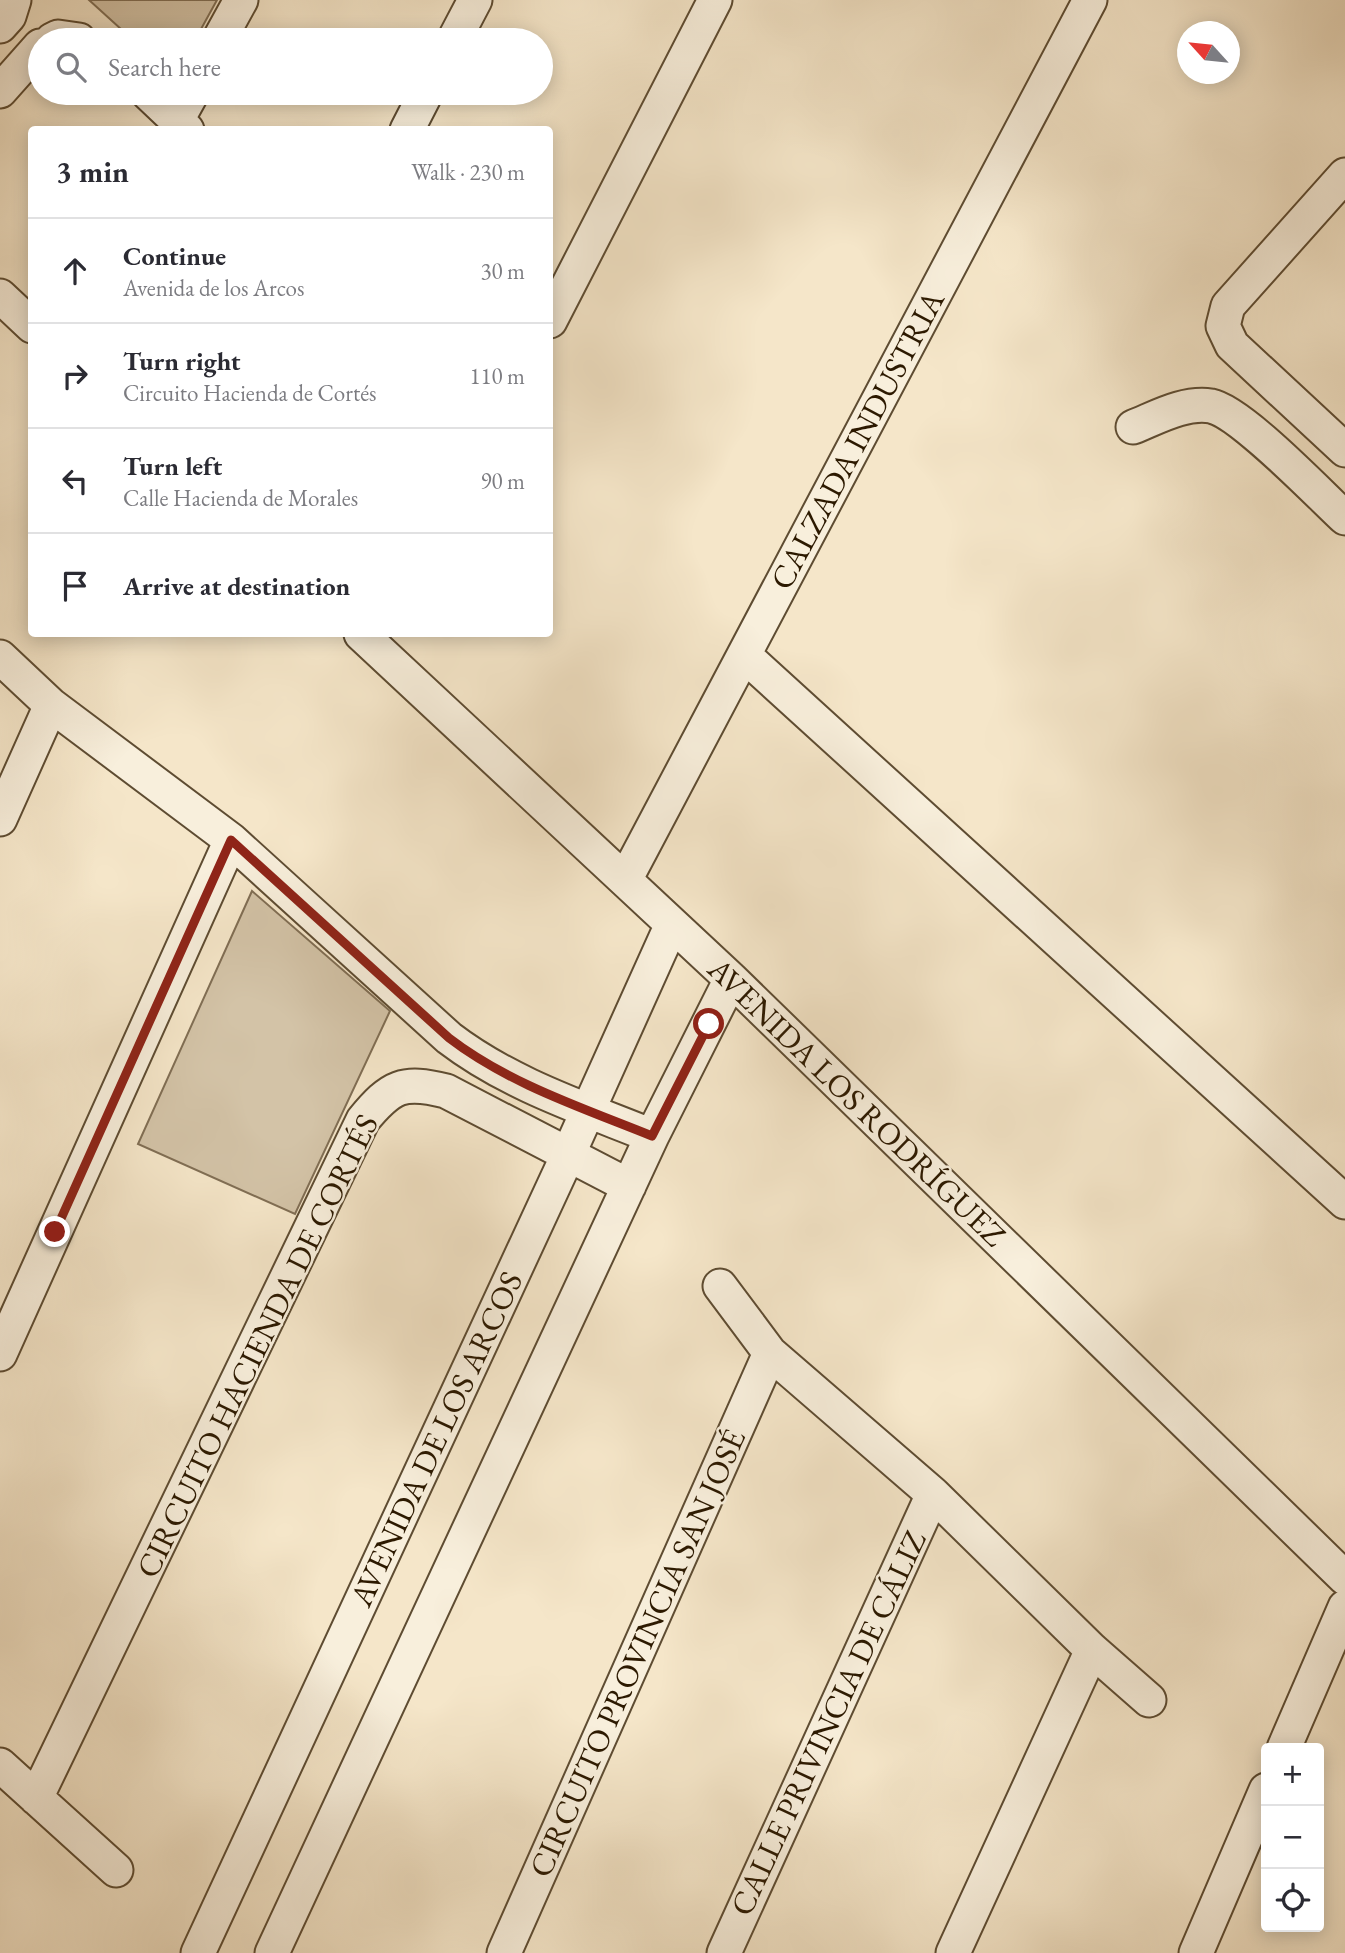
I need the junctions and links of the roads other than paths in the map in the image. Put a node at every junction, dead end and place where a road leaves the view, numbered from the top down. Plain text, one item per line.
1 (14, 0) edge
2 (241, 0) edge
3 (475, 0) edge
4 (715, 0) edge
5 (1090, 0) edge
6 (0, 26) edge
7 (226, 28) edge
8 (460, 28) edge
9 (28, 60) edge
10 (0, 91) edge
11 (169, 105) edge
12 (420, 105) edge
13 (185, 114) edge
14 (409, 126) edge
15 (1345, 175) edge
16 (0, 296) edge
17 (553, 315) edge
18 (28, 322) edge
19 (1133, 427) dead end
20 (1345, 450) edge
21 (1345, 518) edge
22 (364, 637) edge
23 (744, 655) junction
24 (0, 657) edge
25 (51, 705) junction
26 (0, 819) edge
27 (231, 840) junction
28 (625, 880) junction
29 (672, 924) junction
30 (731, 979) junction
31 (587, 1110) junction
32 (652, 1136) junction
33 (568, 1155) junction
34 (629, 1186) junction
35 (1345, 1202) edge
36 (720, 1286) dead end
37 (770, 1353) junction
38 (0, 1354) edge
39 (933, 1494) junction
40 (1345, 1578) edge
41 (1345, 1607) edge
42 (1092, 1650) junction
43 (1149, 1700) dead end
44 (1286, 1743) edge
45 (0, 1765) edge
46 (36, 1798) junction
47 (1261, 1802) edge
48 (116, 1870) dead end
49 (198, 1953) edge
50 (272, 1953) edge
51 (504, 1953) edge
52 (724, 1953) edge
53 (953, 1953) edge
54 (1196, 1953) edge

1 - 6 street
2 - 7 street
3 - 8 street
4 - 17 street
5 - 23 street, CALZADA INDUSTRIA
9 - 10 street
11 - 13 street
12 - 14 street
15 - 20 street
16 - 18 street
19 - 21 street
22 - 28 street, AVENIDA LOS RODRÍGUEZ
23 - 28 street, CALZADA INDUSTRIA
23 - 35 street
24 - 25 street
25 - 26 street
25 - 27 street
27 - 31 street
27 - 38 street
28 - 29 street, AVENIDA LOS RODRÍGUEZ
29 - 30 street, AVENIDA LOS RODRÍGUEZ
29 - 31 street, AVENIDA DE LOS ARCOS
30 - 32 street
30 - 40 street, AVENIDA LOS RODRÍGUEZ
31 - 32 street
31 - 33 street, AVENIDA DE LOS ARCOS
32 - 34 street
33 - 34 street, CIRCUITO HACIENDA DE CORTÉS
33 - 46 street, CIRCUITO HACIENDA DE CORTÉS
33 - 49 street, AVENIDA DE LOS ARCOS
34 - 50 street
36 - 37 street
37 - 39 street
37 - 51 street, CIRCUITO PROVINCIA SAN JOSÉ
39 - 42 street
39 - 52 street, CALLE PRIVINCIA DE CÁLIZ
41 - 44 street
42 - 43 street
42 - 53 street
45 - 46 street
46 - 48 street
47 - 54 street

